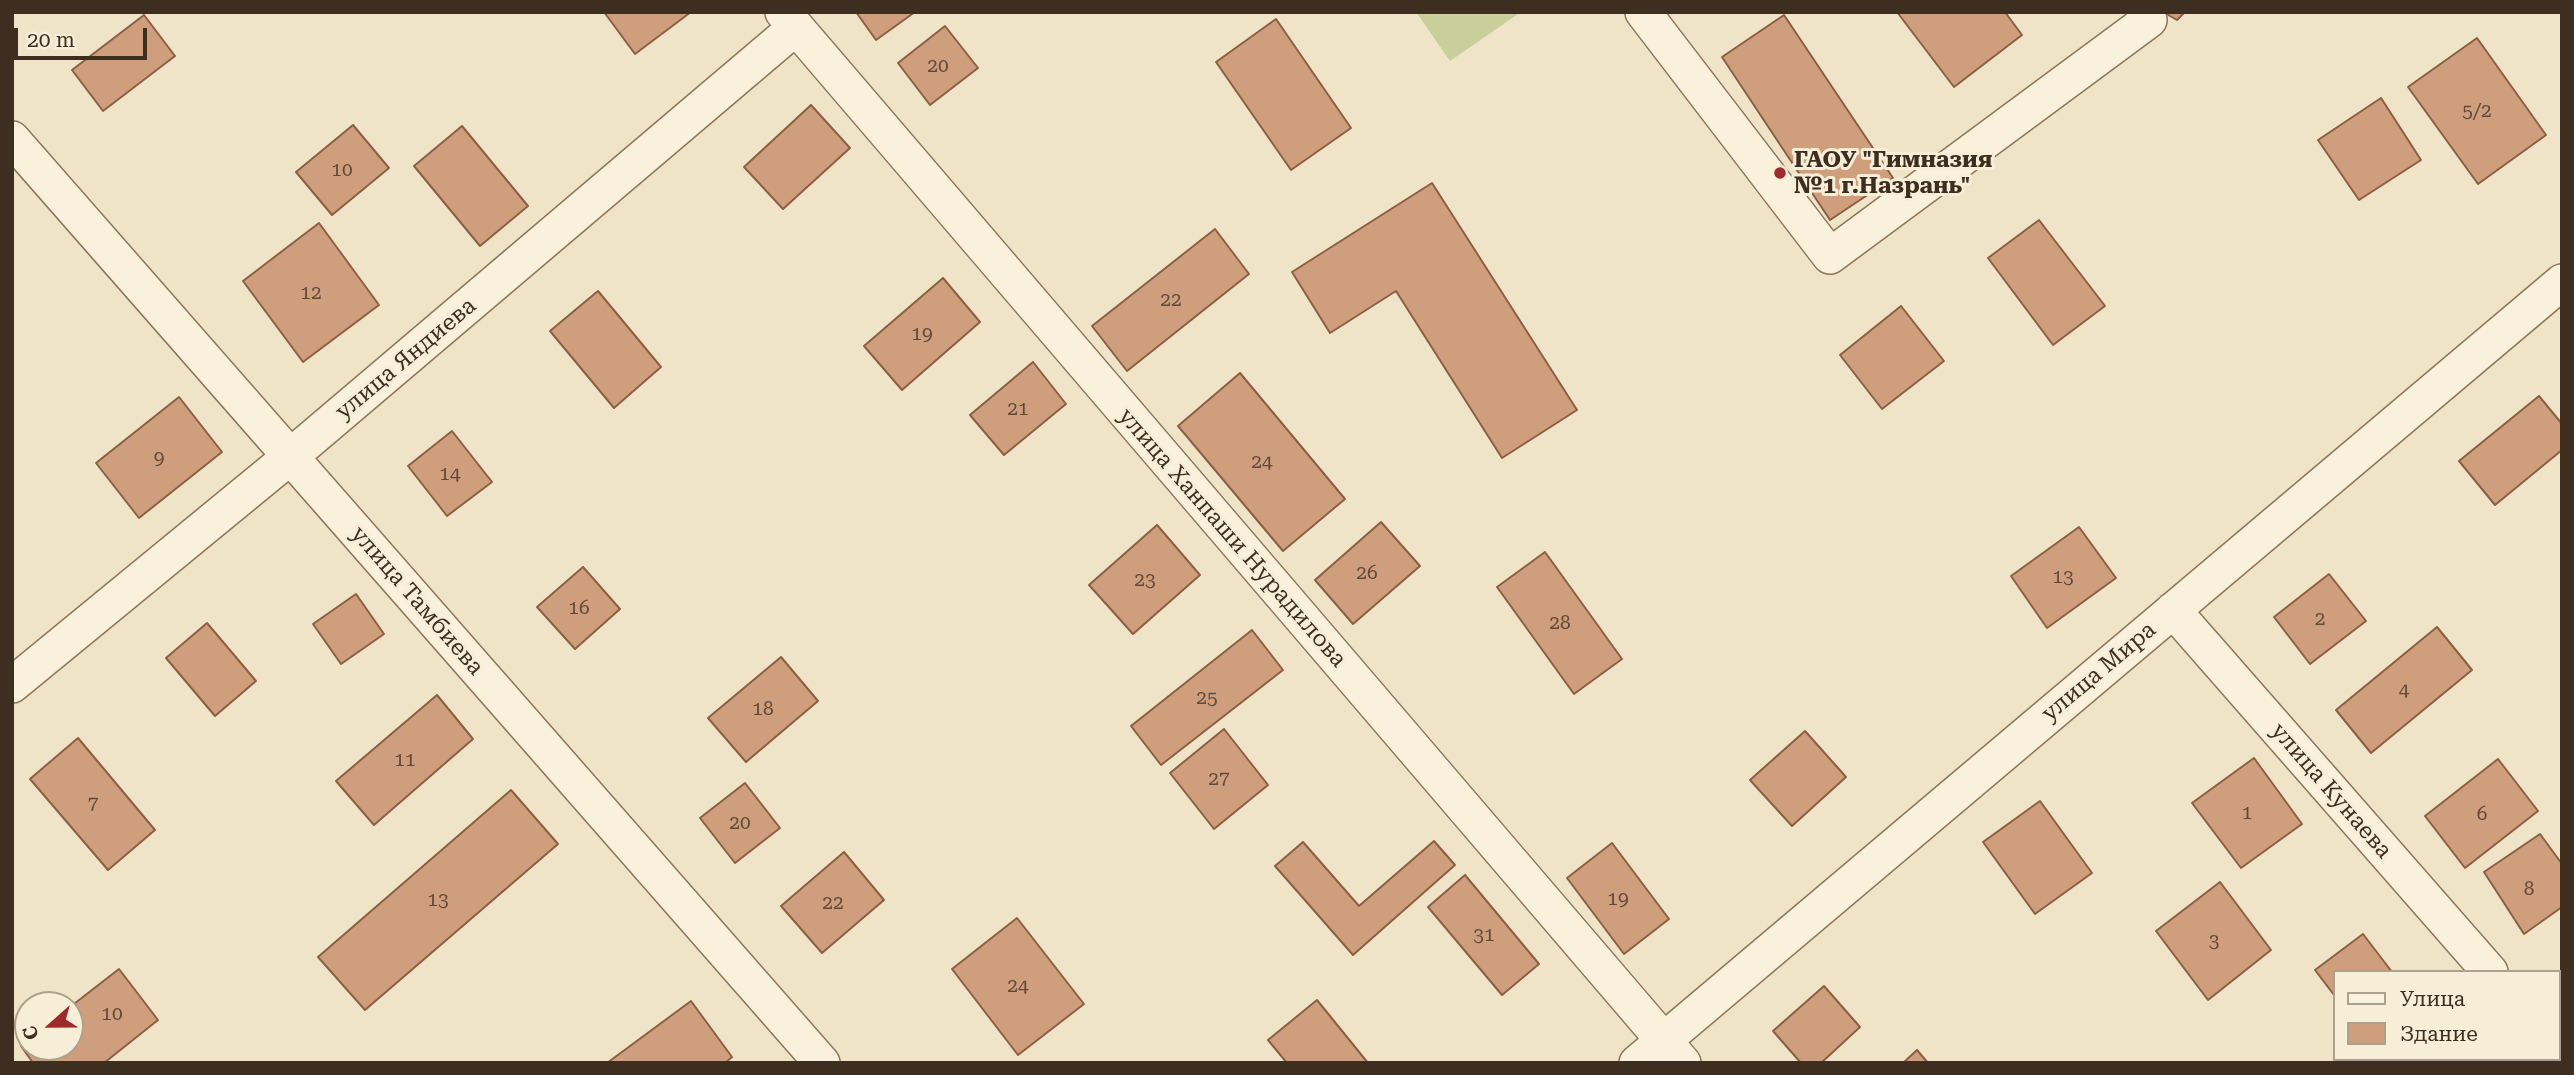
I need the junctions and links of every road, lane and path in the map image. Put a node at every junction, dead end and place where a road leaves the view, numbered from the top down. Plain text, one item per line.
1 (1643, 12) edge
2 (2144, 12) edge
3 (789, 20) edge
4 (12, 139) edge
5 (2562, 282) edge
6 (291, 456) junction
7 (2173, 610) junction
8 (12, 685) edge
9 (2488, 970) edge
10 (1673, 1052) edge
11 (822, 1063) edge
12 (1637, 1063) edge

1 - 2 street
3 - 6 street, улица Яндиева
3 - 10 street, улица Ханпаши Нурадилова
4 - 6 street, улица Тамбиева
5 - 7 street, улица Мира
6 - 8 street, улица Яндиева
6 - 11 street, улица Тамбиева
7 - 9 street, улица Кунаева
7 - 10 street, улица Мира
10 - 12 street, улица Мира

